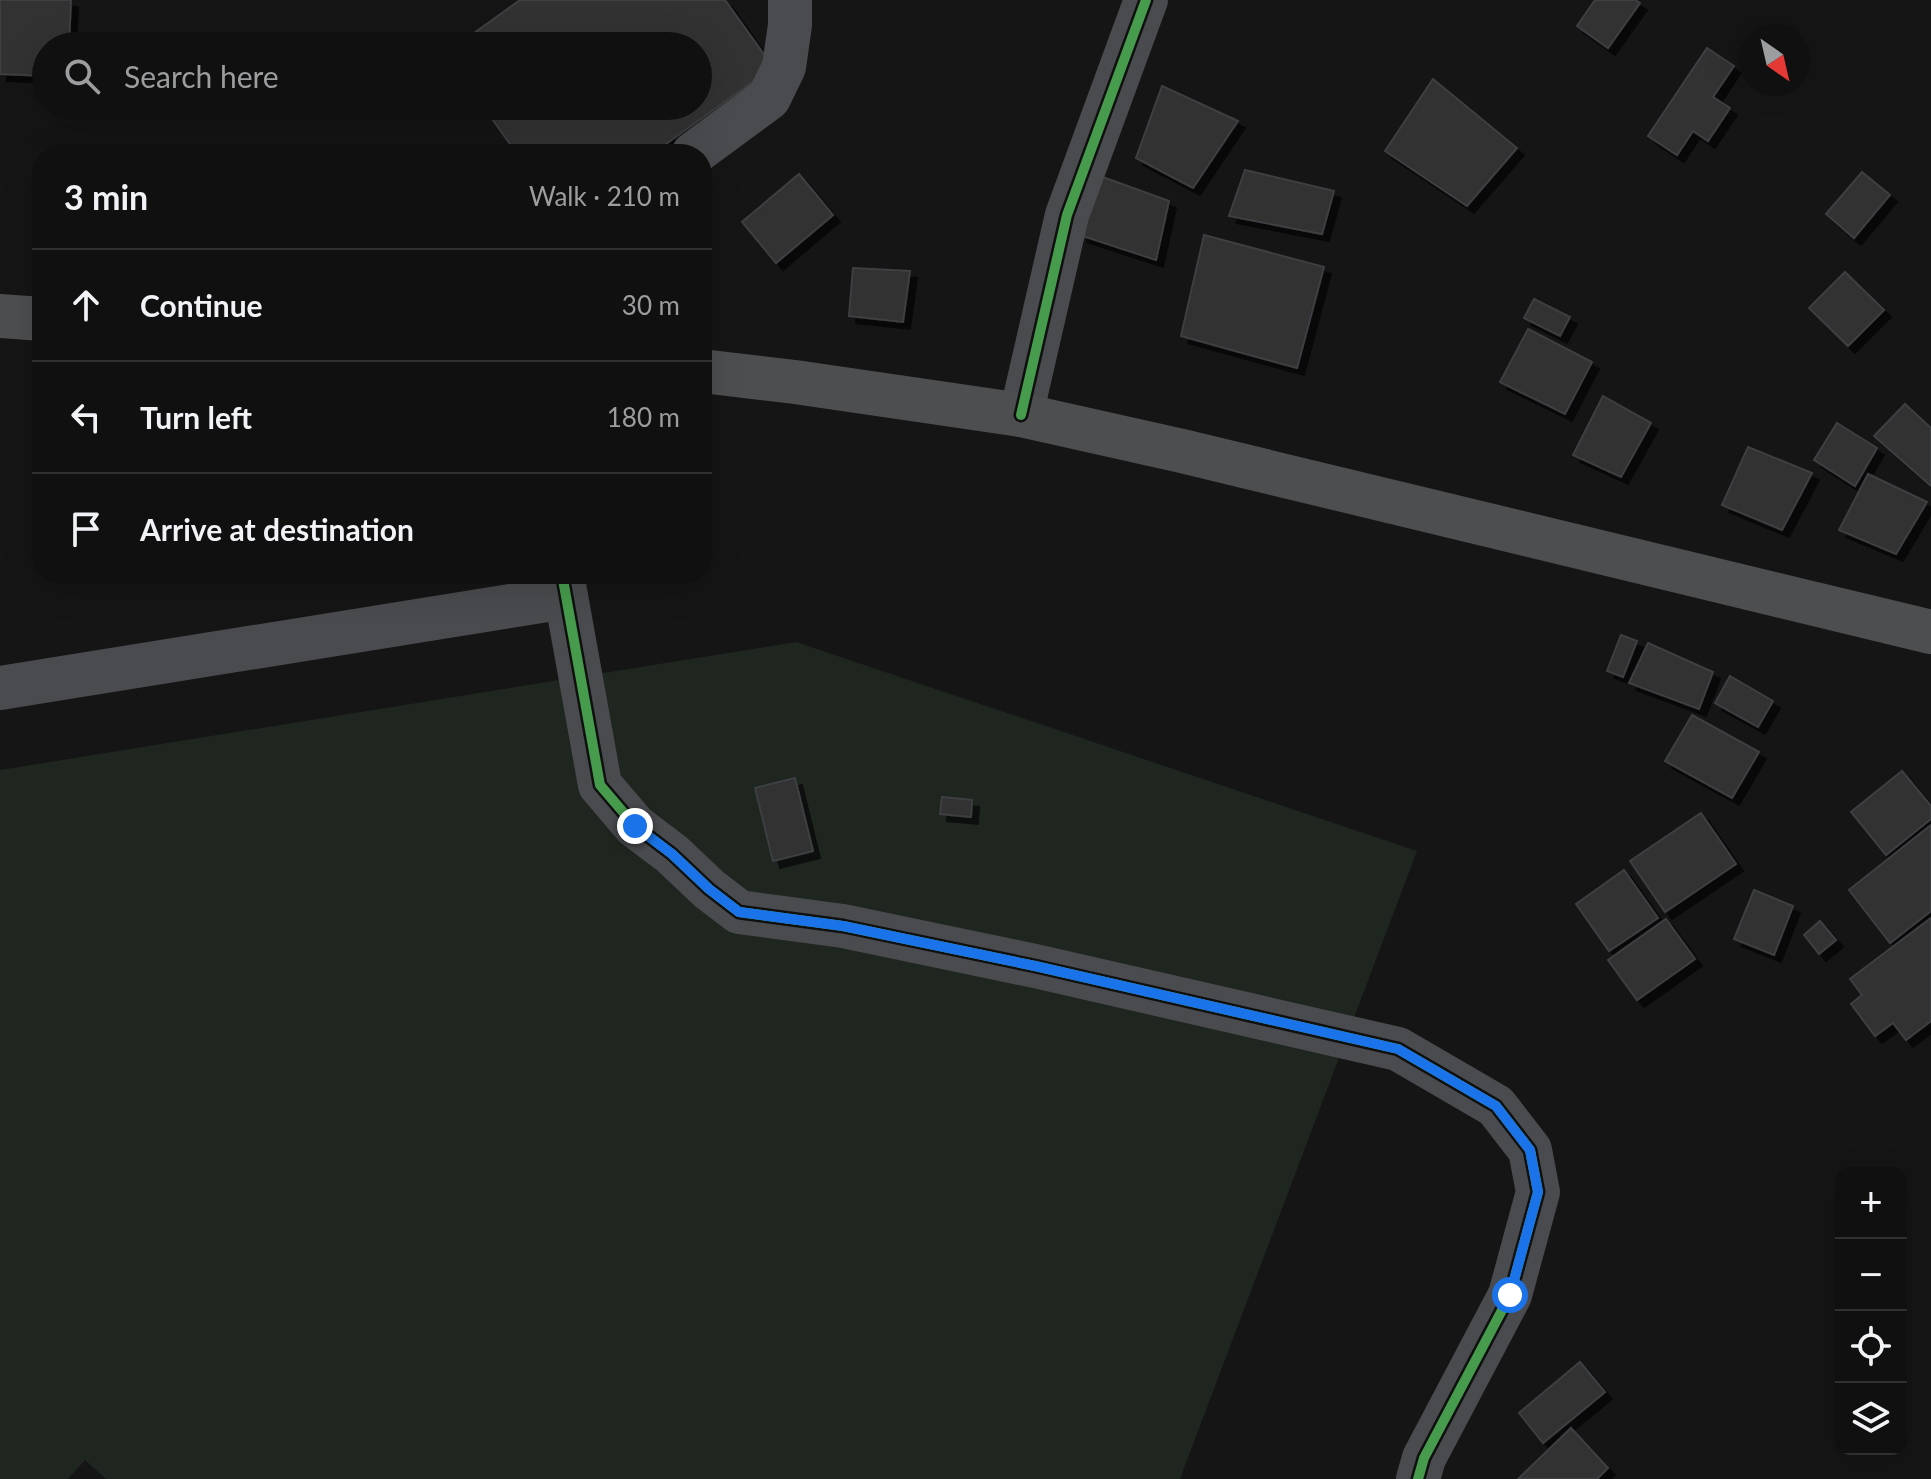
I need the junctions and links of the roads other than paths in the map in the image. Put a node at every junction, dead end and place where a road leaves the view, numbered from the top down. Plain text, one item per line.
1 (790, 0) edge
2 (1146, 0) edge
3 (707, 144) edge
4 (0, 316) edge
5 (32, 318) edge
6 (712, 372) edge
7 (1021, 415) junction
8 (564, 585) edge
9 (1931, 632) edge
10 (0, 688) edge
11 (1418, 1479) edge

1 - 3 street
2 - 7 street
4 - 5 highway
6 - 7 highway
7 - 9 highway
8 - 10 street
8 - 11 street

